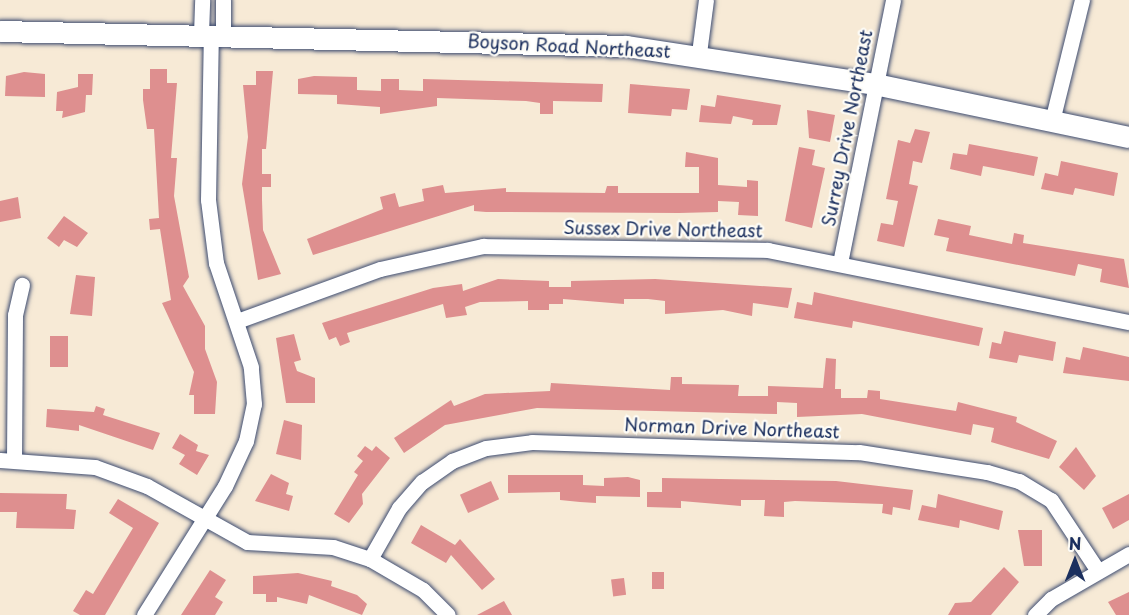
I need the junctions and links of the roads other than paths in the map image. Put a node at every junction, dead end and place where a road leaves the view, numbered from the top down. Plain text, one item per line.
1 (202, 0) edge
2 (223, 0) edge
3 (706, 0) edge
4 (893, 0) edge
5 (1082, 0) edge
6 (0, 31) edge
7 (212, 35) junction
8 (699, 53) junction
9 (875, 84) junction
10 (1052, 122) junction
11 (1129, 137) edge
12 (840, 263) junction
13 (22, 285) dead end
14 (237, 321) junction
15 (1129, 322) edge
16 (7, 460) edge
17 (204, 520) junction
18 (1129, 554) edge
19 (370, 559) junction
20 (1098, 571) junction
21 (144, 615) edge
22 (448, 615) edge
23 (1035, 615) edge

1 - 7 street
2 - 7 street
3 - 8 street
4 - 9 street, Surrey Drive Northeast
5 - 10 street
6 - 7 main road, Boyson Road Northeast
7 - 8 main road, Boyson Road Northeast
7 - 14 street
8 - 9 main road, Boyson Road Northeast
9 - 10 main road, Boyson Road Northeast
9 - 12 street, Surrey Drive Northeast
10 - 11 main road, Boyson Road Northeast
12 - 14 street, Sussex Drive Northeast
12 - 15 street, Sussex Drive Northeast
13 - 16 street
14 - 17 street
16 - 17 street
17 - 19 street
17 - 21 street
18 - 20 street
19 - 20 street, Norman Drive Northeast
19 - 22 street
20 - 23 street

